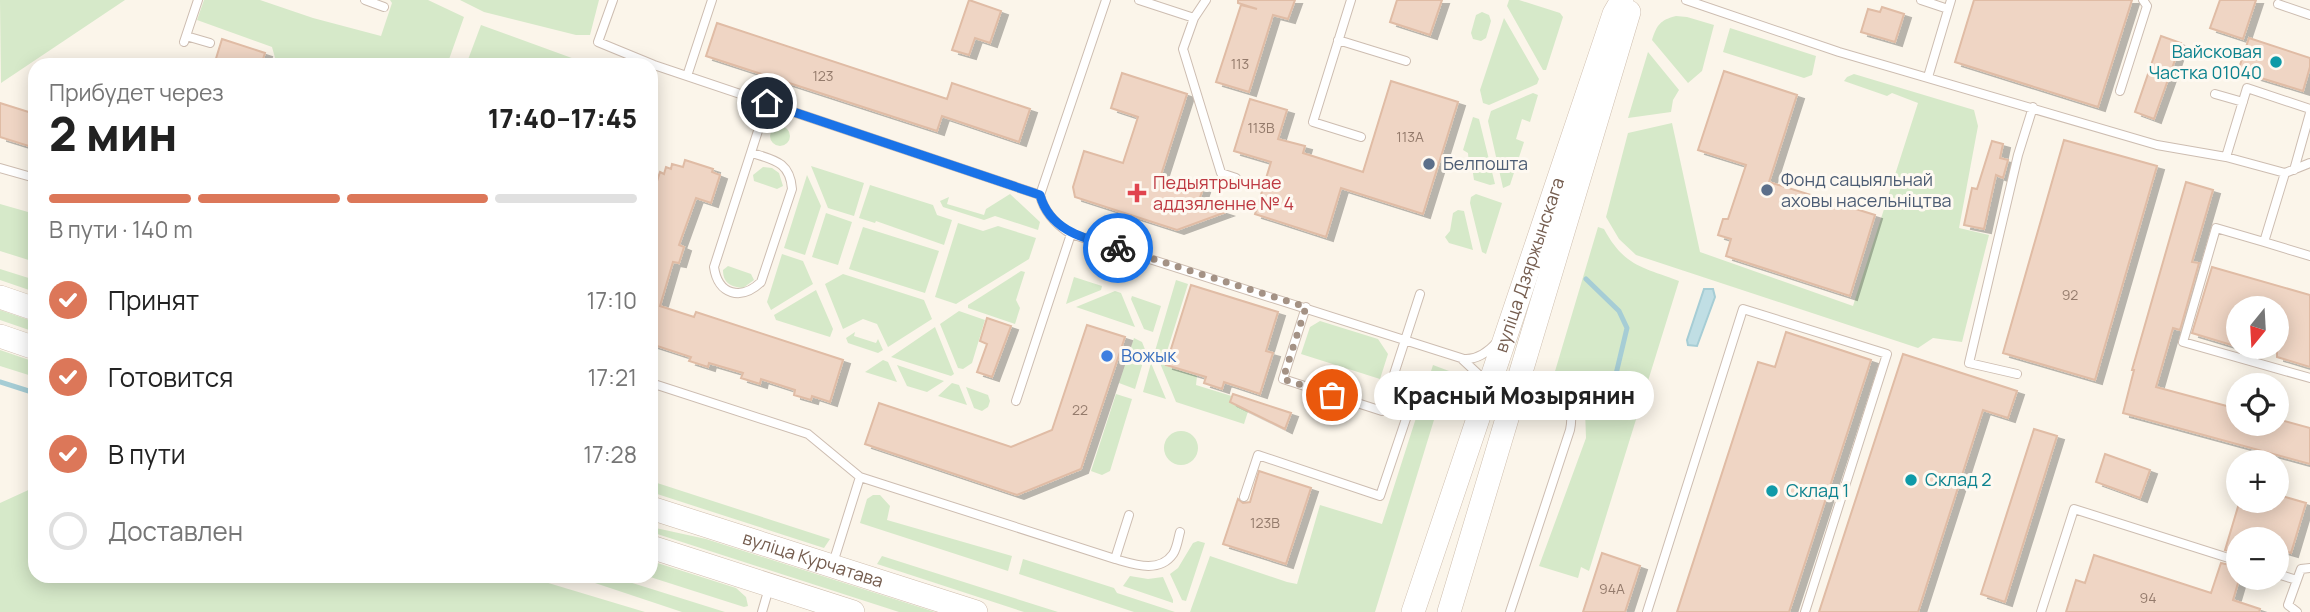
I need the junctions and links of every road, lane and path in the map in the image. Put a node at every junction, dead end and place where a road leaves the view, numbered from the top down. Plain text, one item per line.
1 (198, 0) edge
2 (365, 0) edge
3 (613, 0) edge
4 (712, 0) edge
5 (1106, 0) edge
6 (1139, 0) edge
7 (1206, 0) edge
8 (1351, 0) edge
9 (1622, 0) edge
10 (1631, 0) edge
11 (1686, 0) edge
12 (1921, 0) edge
13 (1951, 0) edge
14 (2143, 0) edge
15 (2278, 4) dead end
16 (384, 7) dead end
17 (1948, 9) junction
18 (2310, 15) edge
19 (1194, 18) junction
20 (1338, 40) junction
21 (210, 43) dead end
22 (632, 58) edge
23 (1406, 61) dead end
24 (658, 69) edge
25 (687, 76) junction
26 (1928, 77) junction
27 (2120, 91) dead end
28 (2216, 94) dead end
29 (2243, 102) junction
30 (767, 103) junction
31 (2033, 107) junction
32 (2310, 111) edge
33 (1362, 136) dead end
34 (752, 153) junction
35 (2226, 157) junction
36 (2310, 163) edge
37 (0, 168) edge
38 (2289, 172) junction
39 (28, 175) edge
40 (1236, 178) dead end
41 (1040, 195) junction
42 (1071, 234) junction
43 (2264, 242) junction
44 (2310, 256) edge
45 (1420, 294) dead end
46 (0, 297) edge
47 (28, 307) edge
48 (1306, 307) junction
49 (1508, 329) junction
50 (0, 336) edge
51 (1405, 340) junction
52 (28, 346) edge
53 (1460, 357) junction
54 (2017, 374) dead end
55 (1519, 378) junction
56 (2310, 378) edge
57 (658, 385) edge
58 (1389, 389) junction
59 (1483, 400) junction
60 (1016, 401) dead end
61 (860, 477) junction
62 (1244, 497) dead end
63 (658, 510) edge
64 (1129, 515) dead end
65 (1180, 532) dead end
66 (658, 549) edge
67 (2226, 557) edge
68 (1115, 559) junction
69 (832, 566) junction
70 (2310, 568) edge
71 (2289, 578) edge
72 (2297, 580) junction
73 (770, 586) junction
74 (762, 612) edge
75 (853, 612) edge
76 (976, 612) edge
77 (1413, 612) edge
78 (1450, 612) edge
79 (1510, 612) edge
80 (1647, 612) edge
81 (1805, 612) edge
82 (2041, 612) edge
83 (2297, 612) edge

1 - 21 lane
2 - 16 lane
3 - 22 lane
4 - 25 lane
5 - 41 lane
6 - 19 lane
7 - 19 lane
8 - 20 lane
9 - 49 main road, вуліца Дзяржынскага
10 - 55 main road, вуліца Дзяржынскага
11 - 26 lane
12 - 17 lane
13 - 17 lane
14 - 27 lane
15 - 18 lane
17 - 26 lane
19 - 40 lane
20 - 23 lane
20 - 33 lane
24 - 25 lane
25 - 30 lane
26 - 31 lane
28 - 29 lane
29 - 32 lane
29 - 35 lane
30 - 34 lane
30 - 41 lane
31 - 35 lane
31 - 54 lane
32 - 38 lane
34 - 34 lane
35 - 38 lane
36 - 38 lane
37 - 39 lane
38 - 43 lane
41 - 42 lane
42 - 48 lane
42 - 60 lane
43 - 44 lane
43 - 56 lane
45 - 51 lane
46 - 47 main road
48 - 51 lane
48 - 58 lane
49 - 53 lane
49 - 59 main road, вуліца Дзяржынскага
50 - 52 main road
51 - 53 lane
51 - 58 lane
53 - 59 lane
55 - 78 main road, вуліца Дзяржынскага
55 - 79 lane
57 - 61 lane
58 - 62 lane
59 - 77 main road, вуліца Дзяржынскага
61 - 68 lane
61 - 69 lane
63 - 69 main road, вуліца Курчатава
64 - 68 lane
65 - 68 lane
66 - 73 main road
67 - 82 lane
69 - 76 main road, вуліца Курчатава
70 - 72 lane
71 - 72 lane
72 - 83 lane
73 - 74 lane
73 - 75 main road
80 - 81 lane

